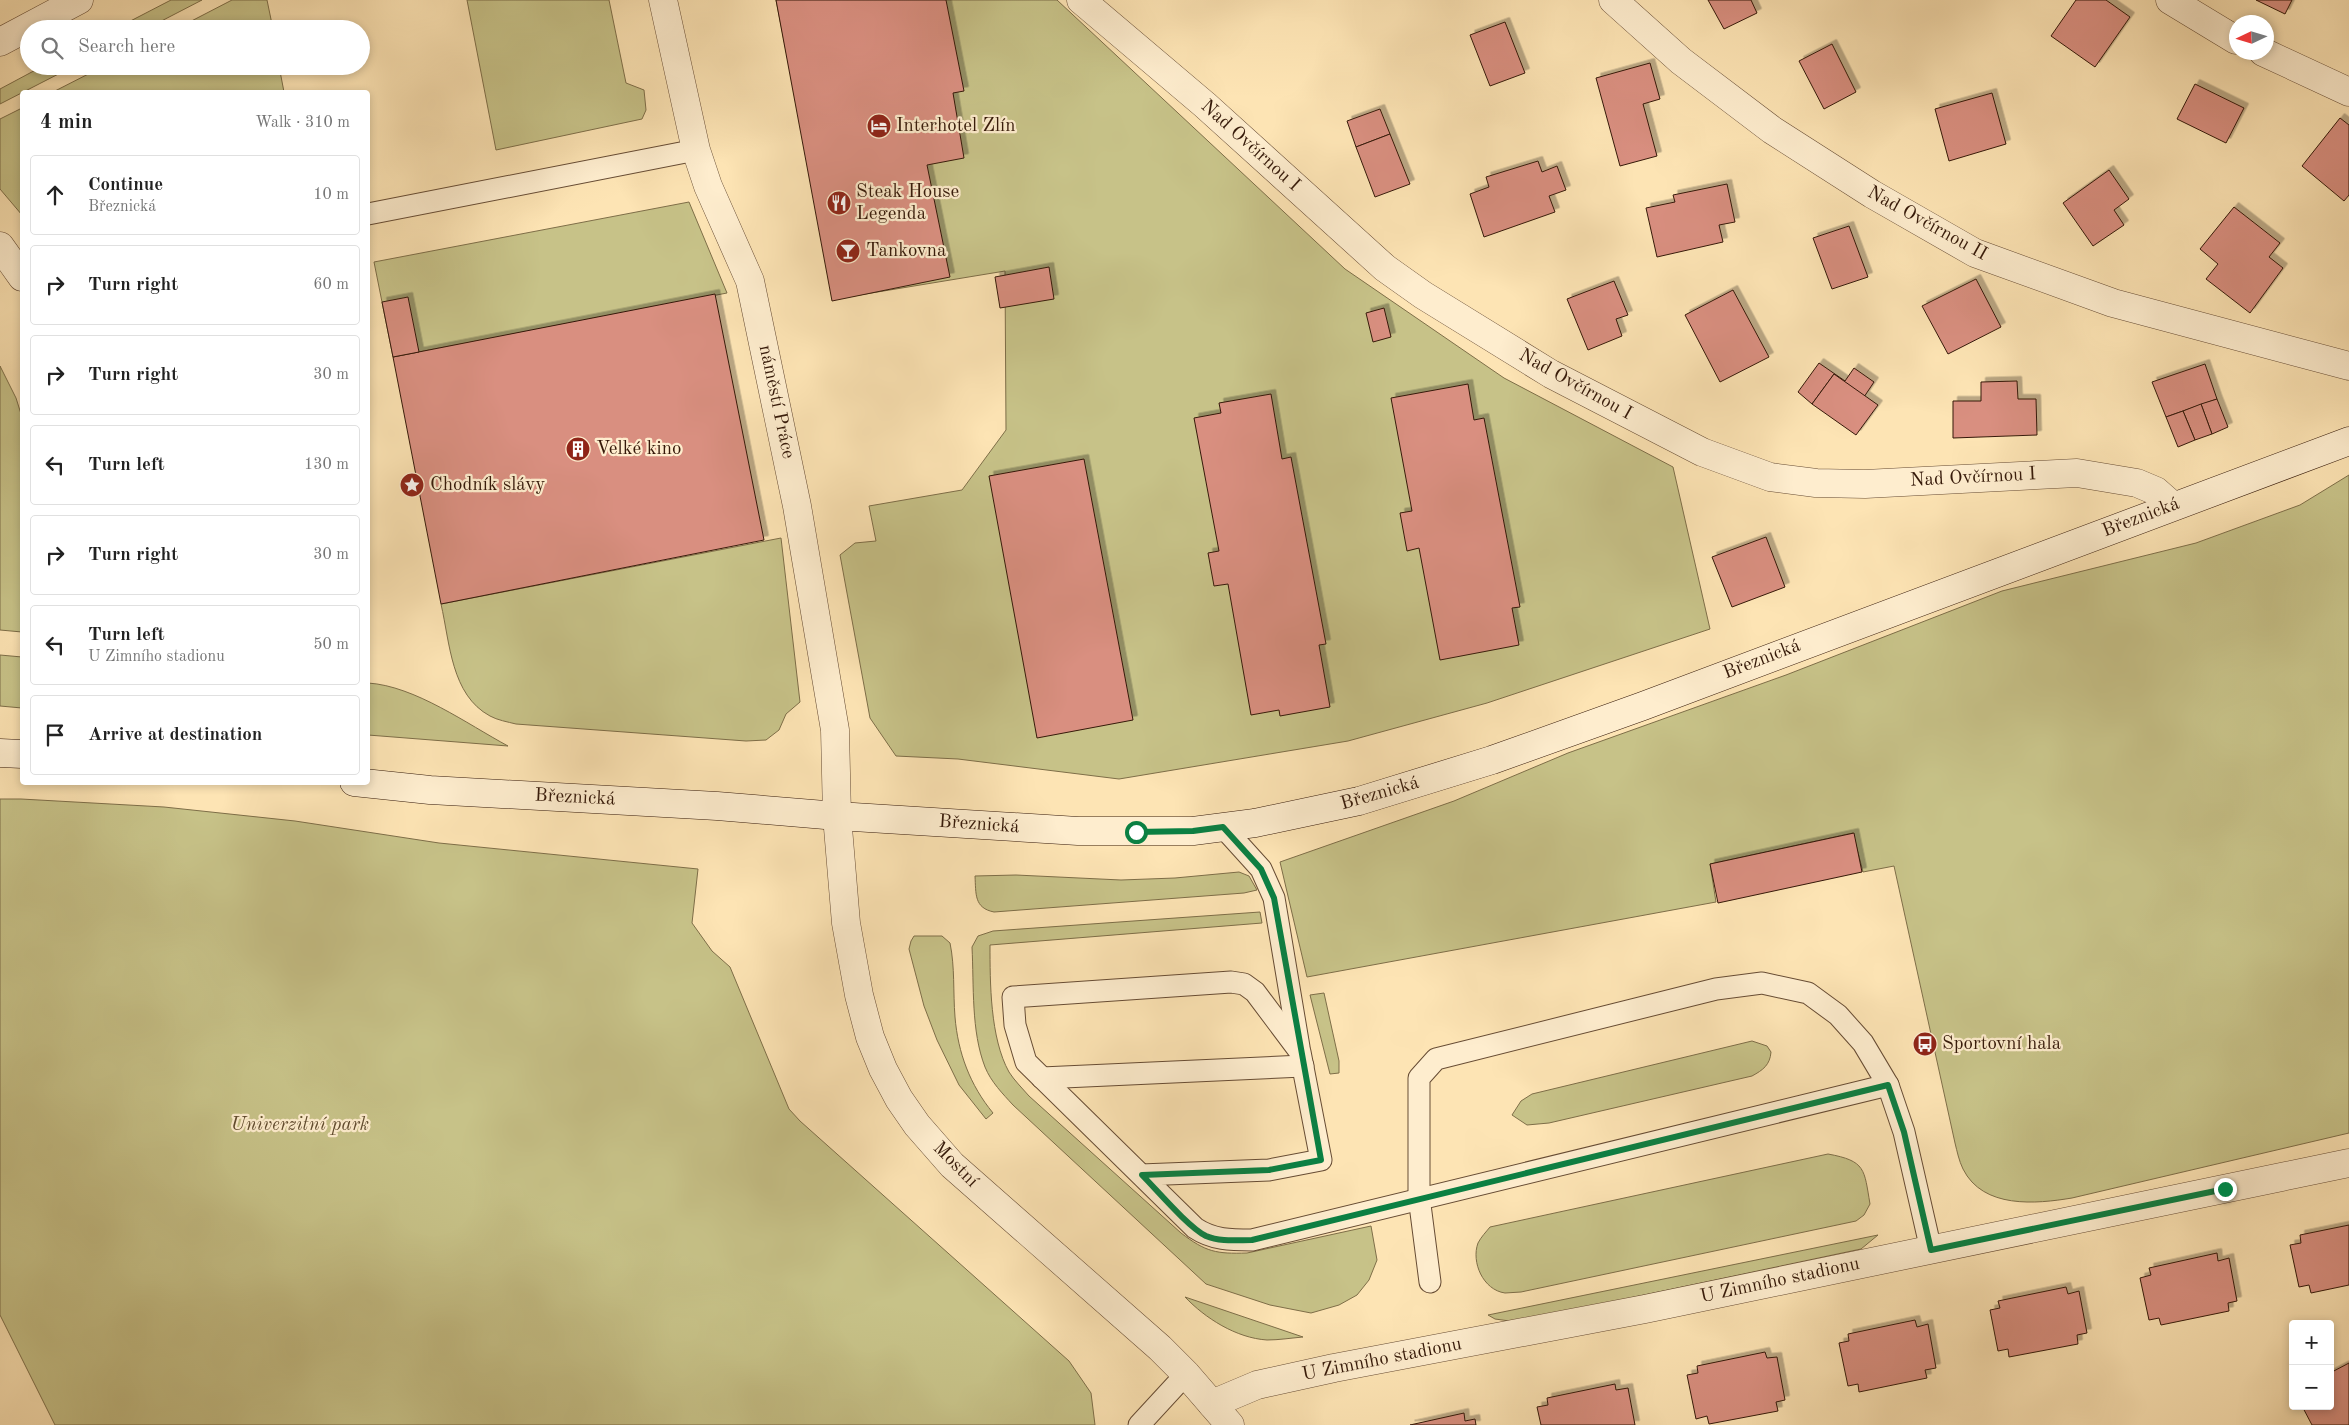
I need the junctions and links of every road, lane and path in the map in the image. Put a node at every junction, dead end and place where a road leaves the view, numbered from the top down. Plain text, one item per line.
1 (79, 0) edge
2 (663, 0) edge
3 (1081, 0) edge
4 (1613, 0) edge
5 (2170, 0) edge
6 (41, 20) edge
7 (20, 31) edge
8 (2229, 36) edge
9 (0, 42) edge
10 (2274, 57) edge
11 (2349, 92) edge
12 (696, 150) junction
13 (370, 214) edge
14 (0, 246) edge
15 (20, 274) edge
16 (2349, 366) edge
17 (2349, 440) edge
18 (2173, 506) junction
19 (0, 753) edge
20 (20, 754) edge
21 (370, 784) edge
22 (837, 816) junction
23 (1223, 827) junction
24 (1302, 1059) junction
25 (1042, 1078) junction
26 (1888, 1085) junction
27 (2349, 1163) edge
28 (1142, 1175) junction
29 (1420, 1198) junction
30 (1931, 1250) junction
31 (1430, 1282) dead end
32 (1186, 1374) junction
33 (1212, 1404) junction
34 (1140, 1425) edge
35 (1230, 1425) edge

1 - 6 street
2 - 12 street, náměstí Práce
3 - 18 street, Nad Ovčírnou I
4 - 16 street, Nad Ovčírnou II
5 - 8 street
7 - 9 street
10 - 11 street
12 - 13 lane
12 - 22 street, náměstí Práce
14 - 15 street
17 - 18 street, Březnická
18 - 23 street, Březnická
19 - 20 street
21 - 22 street, Březnická
22 - 23 street, Březnická
22 - 32 street, Mostní
23 - 24 lane
24 - 25 lane
24 - 25 lane
24 - 28 lane
25 - 28 lane
26 - 29 lane
26 - 29 lane
26 - 30 lane
27 - 30 street, U Zimního stadionu
28 - 29 lane
29 - 31 lane
30 - 33 street, U Zimního stadionu
32 - 33 street, Mostní
32 - 34 lane
33 - 35 street, Mostní

